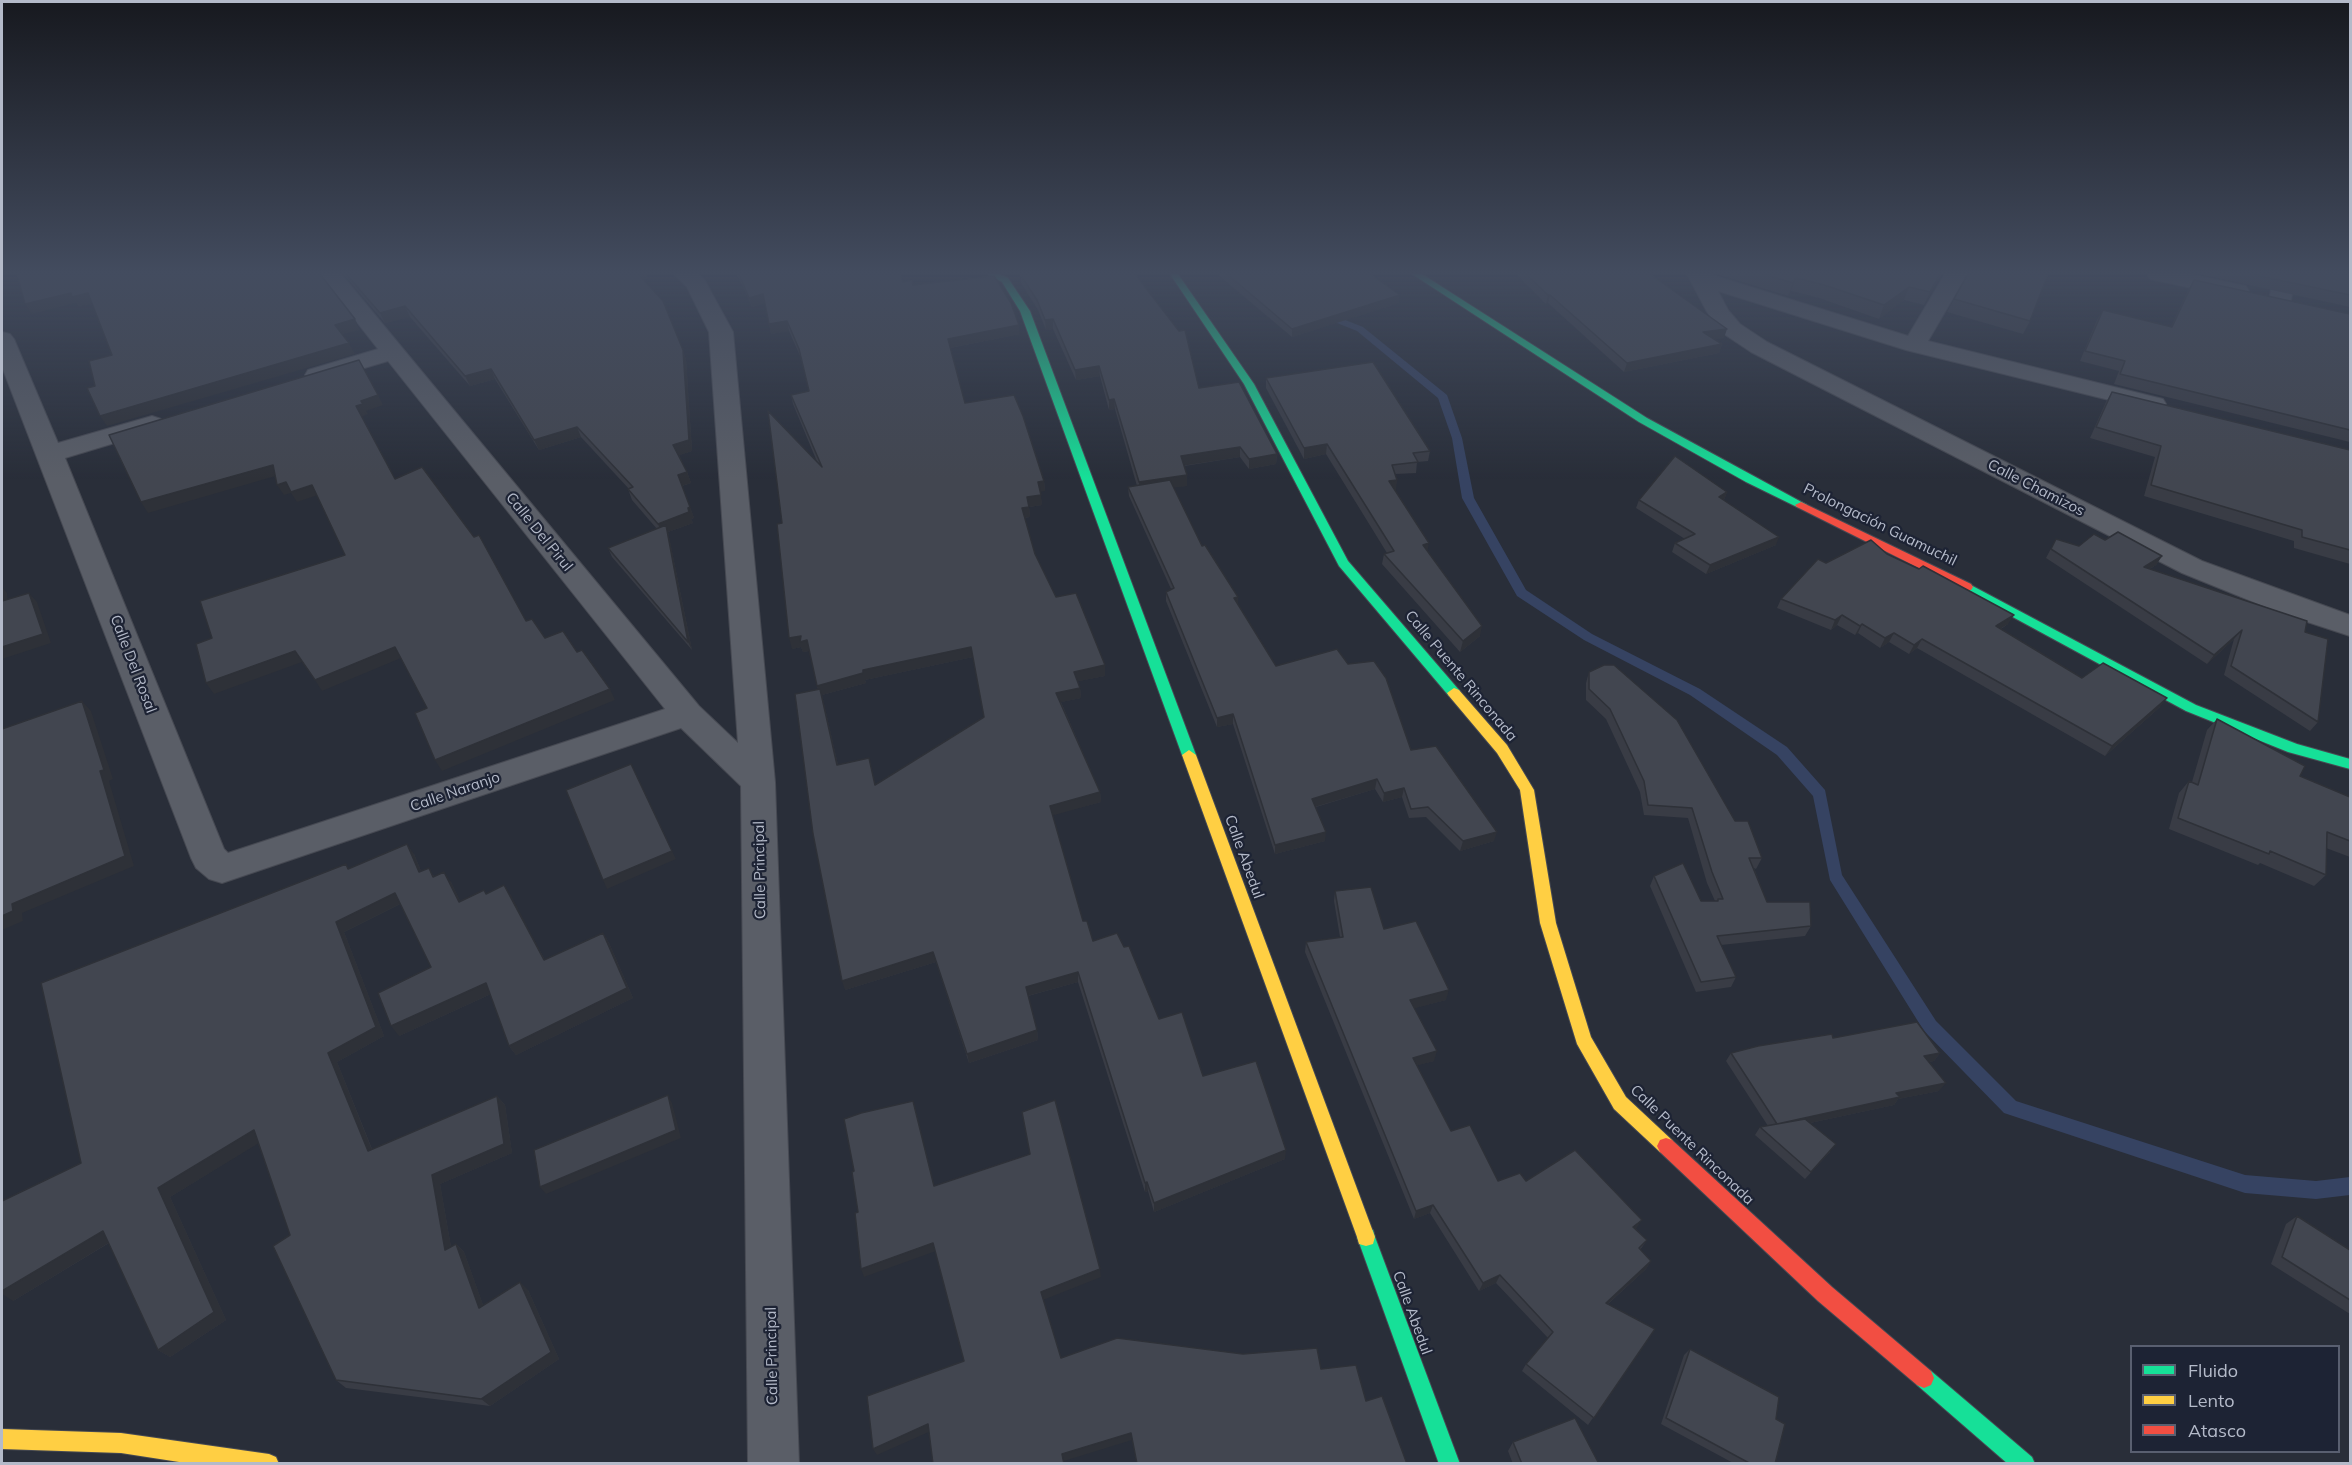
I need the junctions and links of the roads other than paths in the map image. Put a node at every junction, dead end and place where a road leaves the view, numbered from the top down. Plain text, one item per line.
1 (3, 342) edge
2 (385, 342) edge
3 (722, 342) edge
4 (1037, 342) edge
5 (1221, 342) edge
6 (1522, 342) edge
7 (1753, 342) edge
8 (1906, 342) edge
9 (1916, 342) edge
10 (1914, 345) junction
11 (393, 352) junction
12 (290, 383) edge
13 (2178, 410) edge
14 (176, 417) edge
15 (50, 454) junction
16 (2350, 626) edge
17 (687, 714) junction
18 (2350, 764) edge
19 (758, 782) junction
20 (222, 869) joint
21 (2, 1439) edge
22 (118, 1453) edge
23 (269, 1464) edge
24 (774, 1464) edge
25 (1450, 1464) edge
26 (2025, 1464) edge

1 - 15 street, Calle Del Rosal
2 - 11 street, Calle Del Pirul
3 - 19 street, Calle Principal
4 - 25 street, Calle Abedul
5 - 26 street, Calle Puente Rinconada
6 - 18 street, Prolongación Guamuchil
7 - 16 street, Calle Chamizos
8 - 10 street
9 - 10 street
10 - 13 street
11 - 12 street
11 - 17 street, Calle Del Pirul
14 - 15 street
15 - 20 street, Calle Del Rosal
17 - 19 street, Calle Del Pirul
17 - 20 street, Calle Naranjo
19 - 24 street, Calle Principal
21 - 22 street
22 - 23 street

